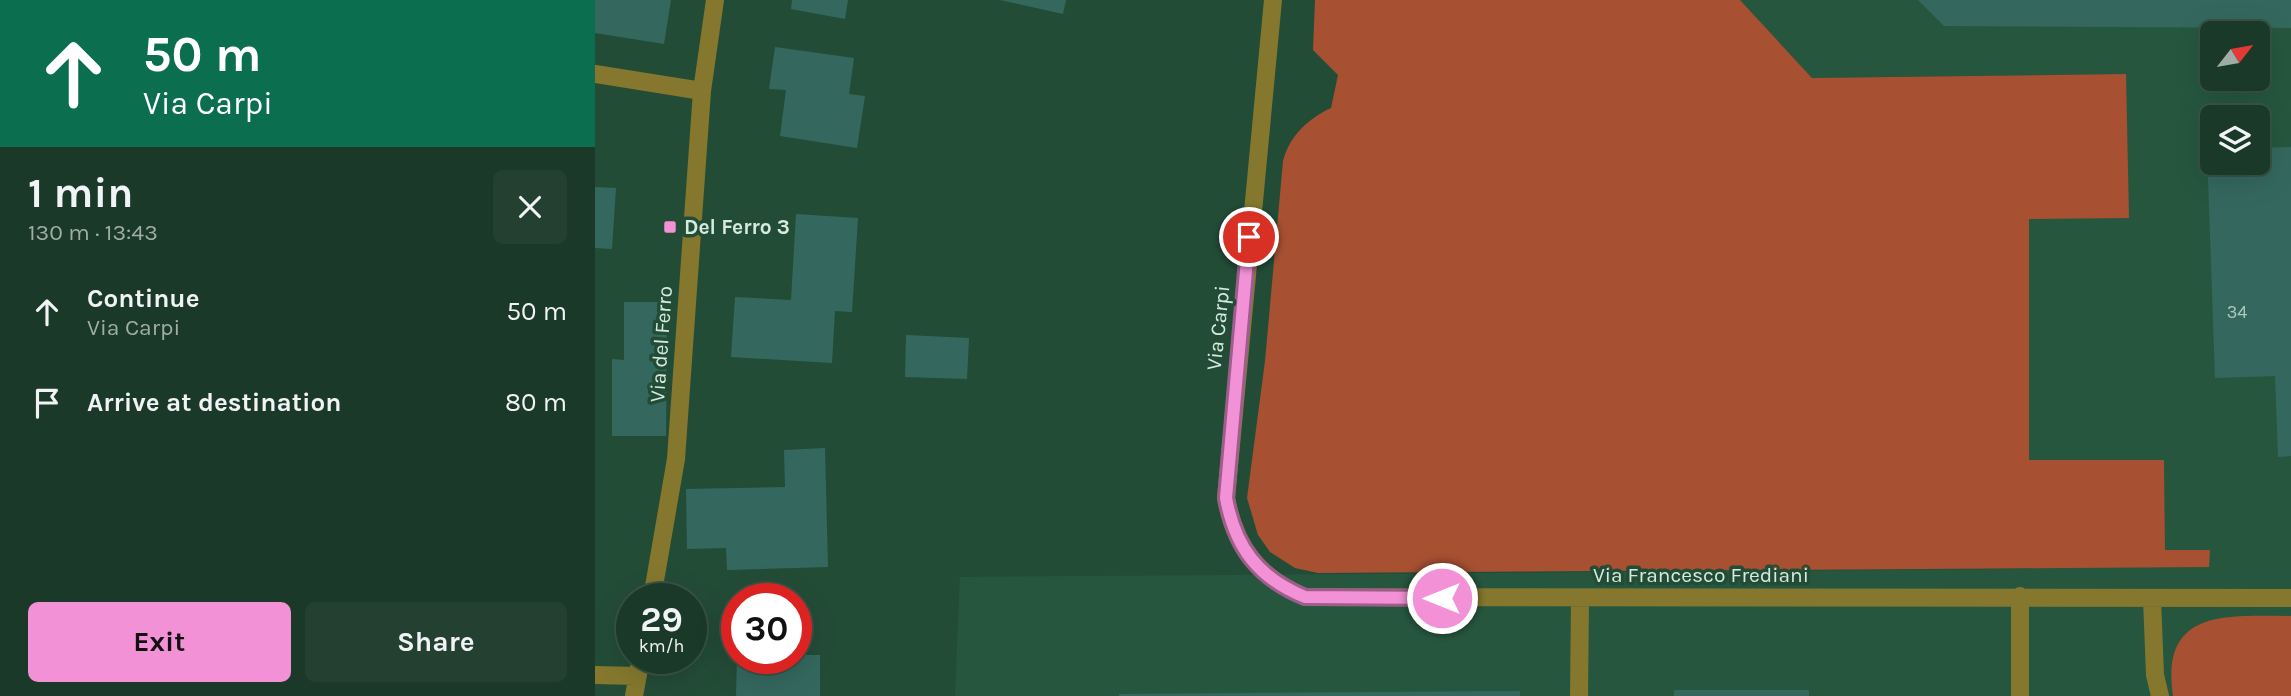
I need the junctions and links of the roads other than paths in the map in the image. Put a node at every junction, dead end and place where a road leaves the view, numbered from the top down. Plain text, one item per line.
1 (715, 0) edge
2 (1273, 0) edge
3 (595, 74) edge
4 (702, 91) junction
5 (1259, 568) joint
6 (655, 583) edge
7 (2020, 596) junction
8 (2291, 598) edge
9 (1580, 599) junction
10 (2152, 599) junction
11 (595, 675) edge
12 (637, 676) joint
13 (634, 696) edge
14 (1579, 696) edge
15 (2020, 696) edge
16 (2159, 696) edge

1 - 4 street, Via del Ferro
2 - 5 street, Via Carpi
3 - 4 street
4 - 6 street, Via del Ferro
5 - 9 street, Via Francesco Frediani
7 - 9 street, Via Francesco Frediani
7 - 10 street, Via Francesco Frediani
7 - 15 street
8 - 10 street, Via Francesco Frediani
9 - 14 street
10 - 16 street
11 - 12 street
12 - 13 street

